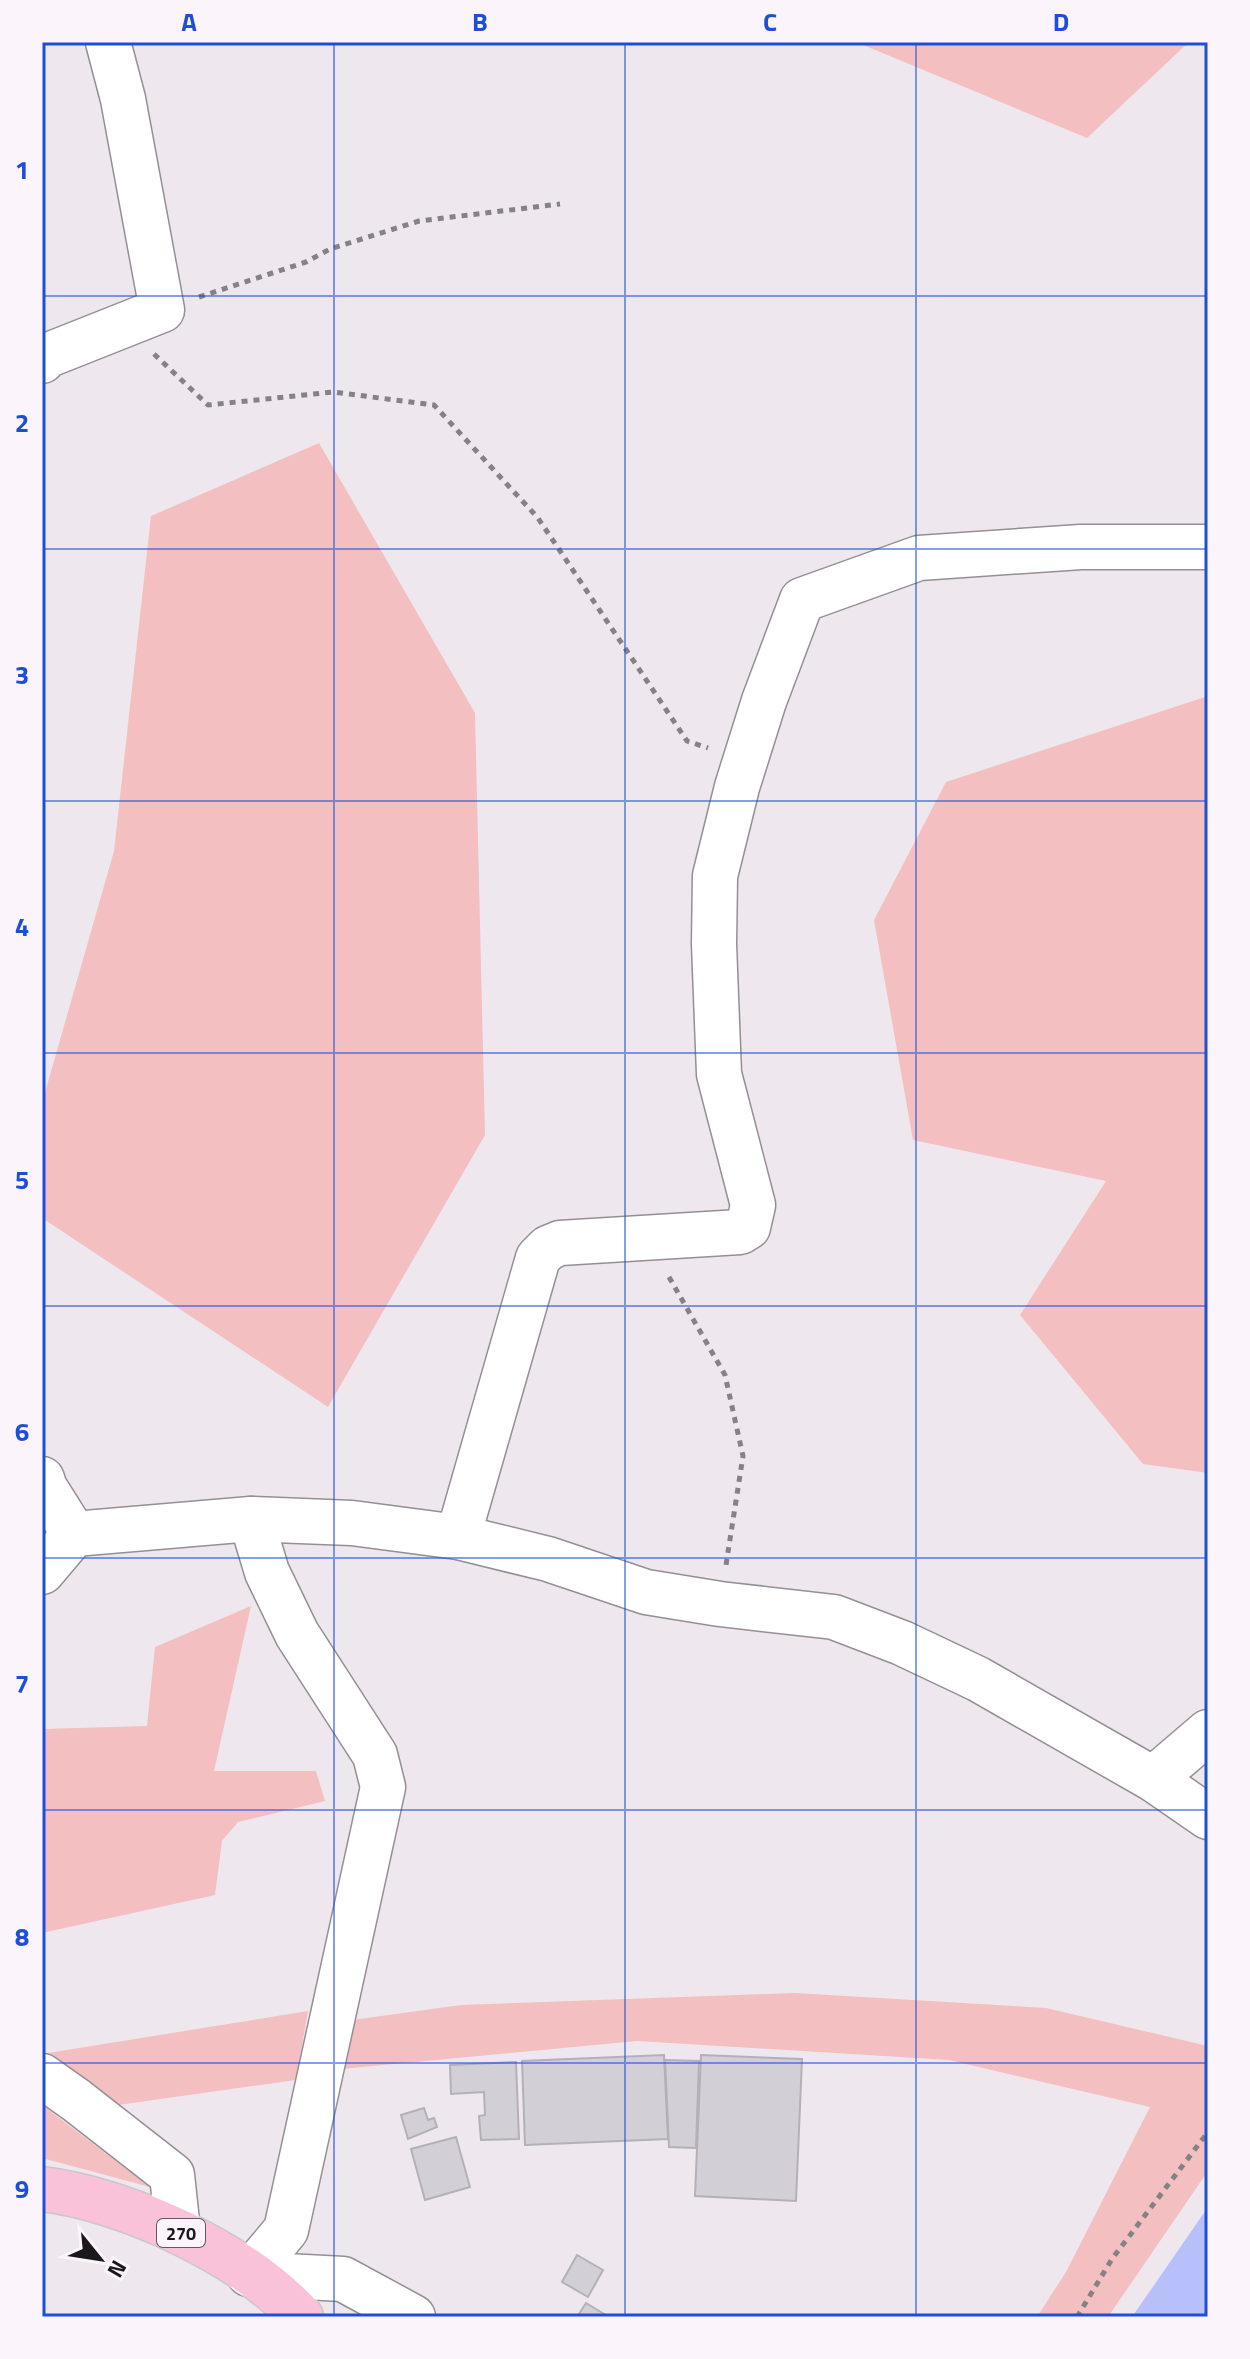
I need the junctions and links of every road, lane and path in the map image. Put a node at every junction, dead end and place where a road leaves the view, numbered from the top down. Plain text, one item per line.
1 (108, 42) edge
2 (560, 204) dead end
3 (144, 318) junction
4 (43, 352) edge
5 (1208, 547) edge
6 (746, 759) junction
7 (647, 1238) junction
8 (42, 1479) edge
9 (251, 1519) junction
10 (74, 1534) junction
11 (458, 1537) junction
12 (42, 1572) edge
13 (720, 1604) junction
14 (1208, 1732) edge
15 (1153, 1779) junction
16 (1208, 1817) edge
17 (42, 2076) edge
18 (1208, 2132) edge
19 (42, 2189) edge
20 (178, 2231) junction
21 (249, 2274) junction
22 (301, 2317) edge
23 (413, 2317) edge
24 (1077, 2317) edge

1 - 3 street
2 - 3 path
3 - 4 street
3 - 6 path
5 - 6 street
6 - 7 street
7 - 11 street
7 - 13 path
8 - 10 street
9 - 10 street
9 - 11 street
9 - 21 street
10 - 12 street
11 - 13 street
13 - 15 street
14 - 15 street
15 - 16 street
17 - 20 street
18 - 24 path
19 - 20 highway, 270
20 - 21 highway, 270
21 - 22 highway, 270
21 - 23 street

